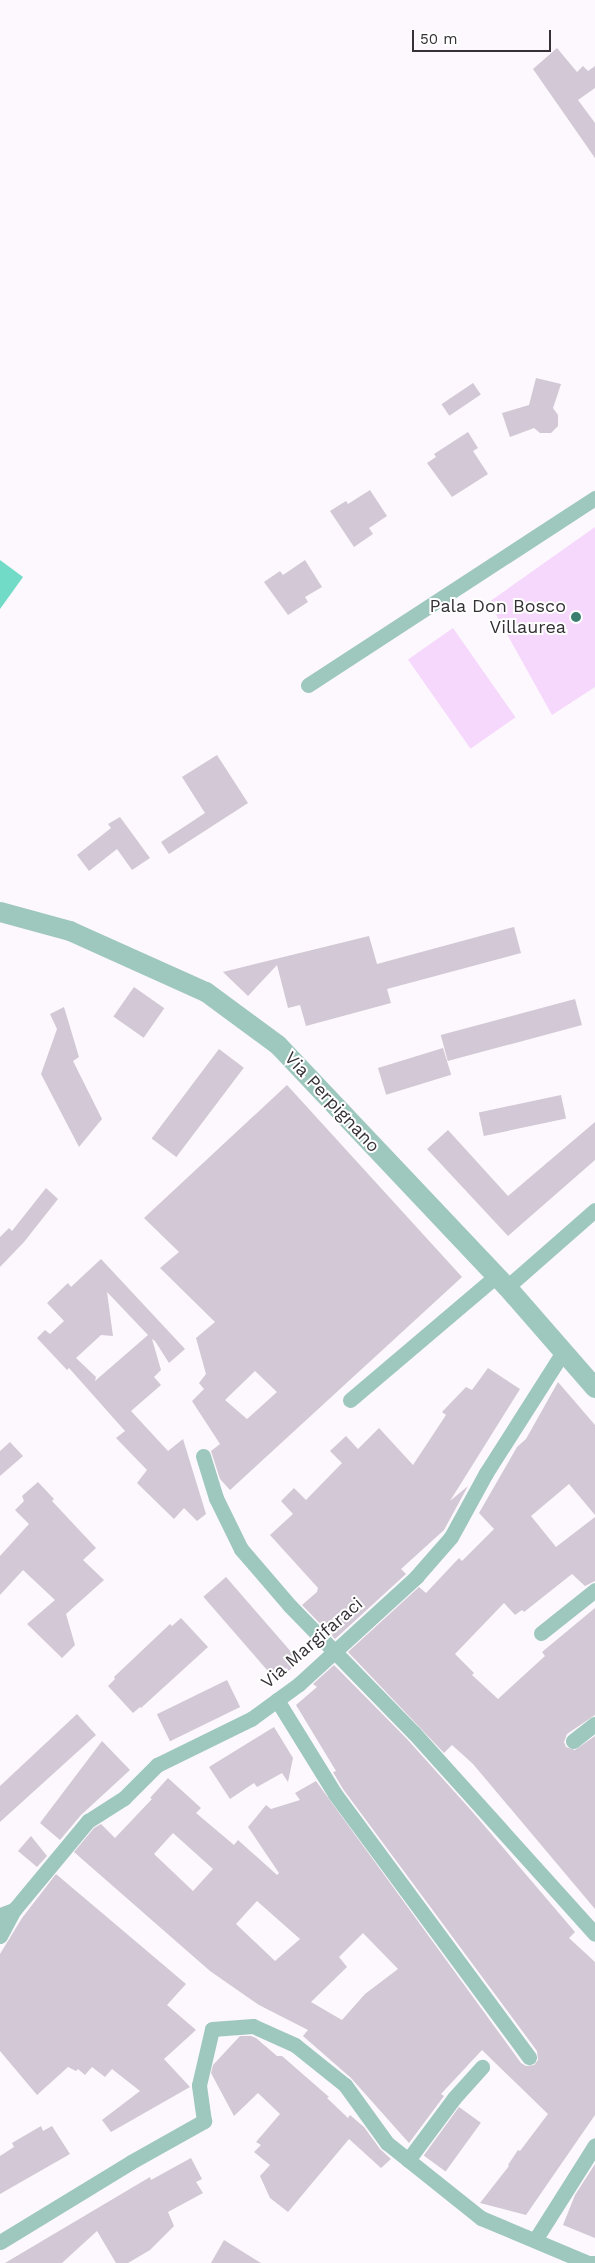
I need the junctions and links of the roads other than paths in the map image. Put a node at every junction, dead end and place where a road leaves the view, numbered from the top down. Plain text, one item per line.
1 (595, 498) edge
2 (308, 684) dead end
3 (0, 912) edge
4 (595, 1210) edge
5 (502, 1282) junction
6 (563, 1352) junction
7 (595, 1388) edge
8 (350, 1400) dead end
9 (203, 1456) dead end
10 (595, 1590) edge
11 (541, 1633) dead end
12 (334, 1652) junction
13 (277, 1700) junction
14 (595, 1724) edge
15 (573, 1741) dead end
16 (7, 1912) edge
17 (595, 1934) edge
18 (0, 1936) edge
19 (529, 2057) dead end
20 (482, 2067) dead end
21 (595, 2146) edge
22 (408, 2160) junction
23 (535, 2240) junction
24 (0, 2242) edge
25 (595, 2263) edge

1 - 2 street
3 - 5 street, Via Perpignano
4 - 5 street
5 - 6 street, Via Perpignano
5 - 8 street
6 - 7 street, Via Perpignano
6 - 12 street, Via Margifaraci
9 - 12 street
10 - 11 street
12 - 13 street, Via Margifaraci
12 - 17 street
13 - 16 street, Via Margifaraci
13 - 19 street
14 - 15 street
16 - 18 street, Via Margifaraci
20 - 22 street
21 - 23 street
22 - 23 street
22 - 24 street
23 - 25 street

